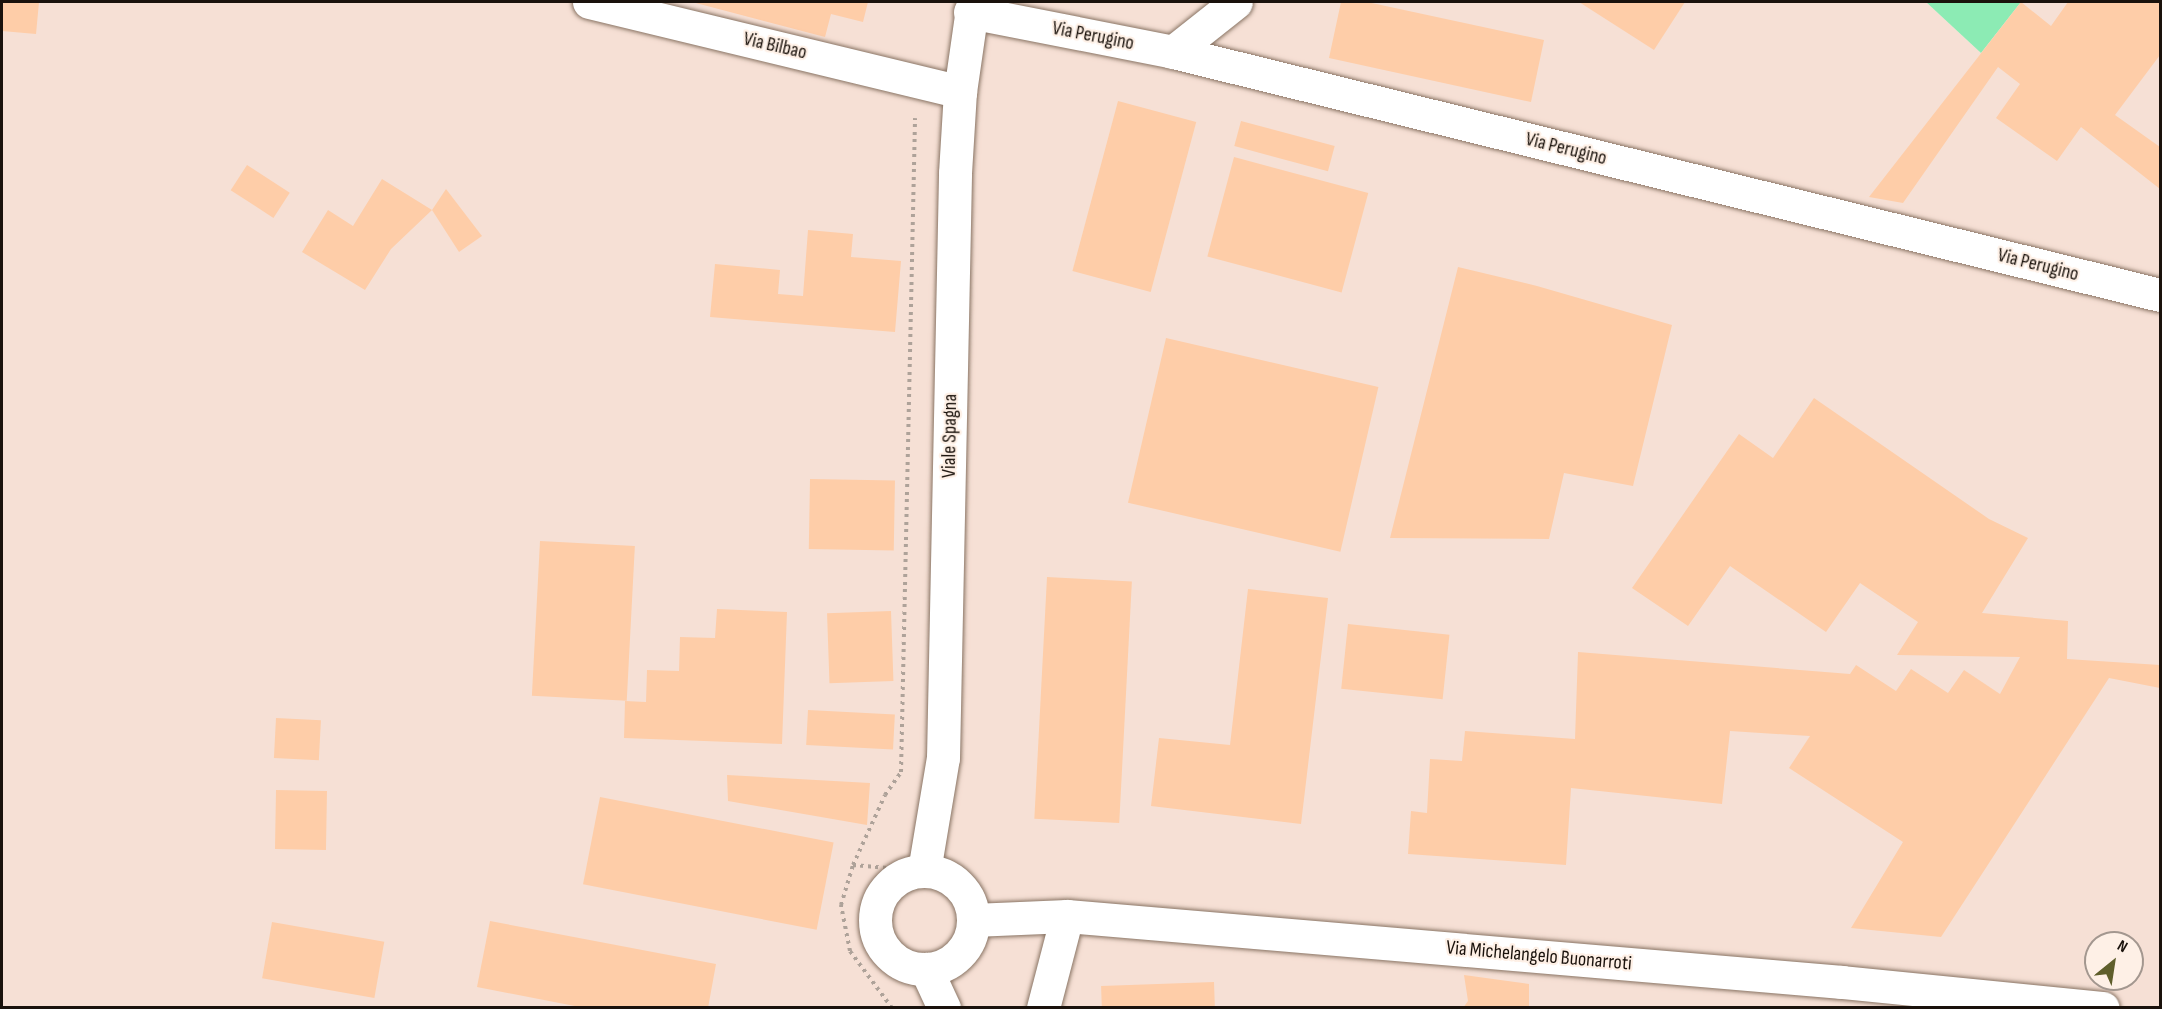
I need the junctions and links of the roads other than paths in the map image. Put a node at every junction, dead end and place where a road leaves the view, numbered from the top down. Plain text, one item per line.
1 (589, 2) edge
2 (1236, 2) edge
3 (971, 7) edge
4 (1173, 52) junction
5 (960, 92) junction
6 (2160, 295) edge
7 (924, 871) junction
8 (1067, 916) junction
9 (974, 920) junction
10 (926, 969) junction
11 (2096, 1007) edge
12 (944, 1008) edge
13 (1043, 1008) edge

1 - 5 street, Via Bilbao
2 - 4 street
3 - 4 street, Via Perugino
3 - 5 street, Viale Spagna
4 - 6 street, Via Perugino
5 - 7 street, Viale Spagna
7 - 9 street
7 - 10 street
8 - 9 street, Via Michelangelo Buonarroti
8 - 11 street, Via Michelangelo Buonarroti
8 - 13 street
9 - 10 street
10 - 12 street

